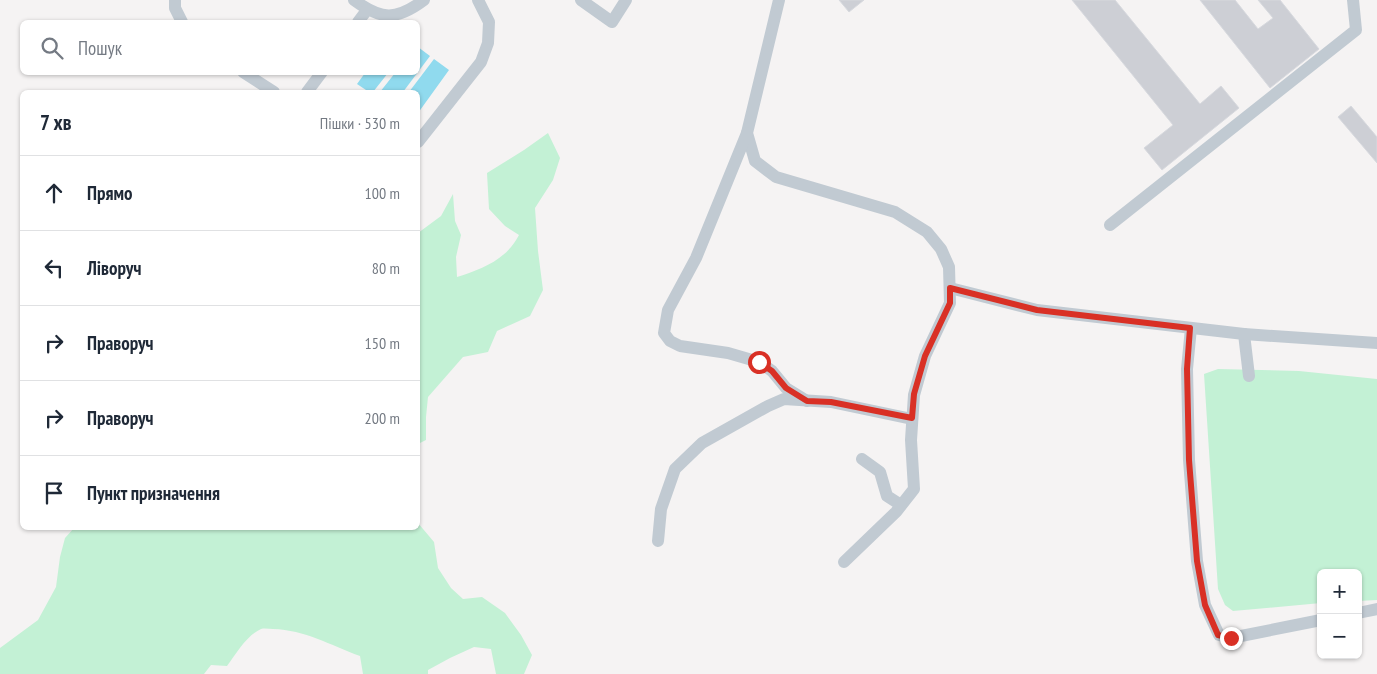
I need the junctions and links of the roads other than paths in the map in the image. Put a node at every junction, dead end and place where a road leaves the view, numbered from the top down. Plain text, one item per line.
1 (175, 0) edge
2 (354, 0) edge
3 (424, 0) edge
4 (478, 0) edge
5 (581, 0) edge
6 (626, 0) edge
7 (779, 0) edge
8 (1353, 0) edge
9 (367, 10) junction
10 (181, 20) edge
11 (360, 20) edge
12 (248, 75) edge
13 (320, 75) edge
14 (271, 90) edge
15 (308, 90) edge
16 (747, 133) junction
17 (420, 139) edge
18 (1110, 225) dead end
19 (950, 288) junction
20 (1190, 328) junction
21 (1244, 334) junction
22 (1377, 343) edge
23 (1248, 376) dead end
24 (807, 401) junction
25 (912, 418) junction
26 (862, 459) dead end
27 (901, 505) junction
28 (658, 541) dead end
29 (844, 562) dead end
30 (1377, 610) edge
31 (1362, 612) edge
32 (1317, 621) edge

1 - 10 lane
2 - 9 lane
3 - 9 lane
4 - 17 lane
5 - 6 lane
7 - 16 lane
8 - 18 lane
9 - 11 lane
12 - 14 lane
13 - 15 lane
16 - 19 lane
16 - 24 lane
19 - 20 lane
19 - 25 lane
20 - 21 lane
20 - 32 lane
21 - 22 lane
21 - 23 lane
24 - 25 lane
24 - 28 lane
25 - 27 lane
26 - 27 lane
27 - 29 lane
30 - 31 lane

